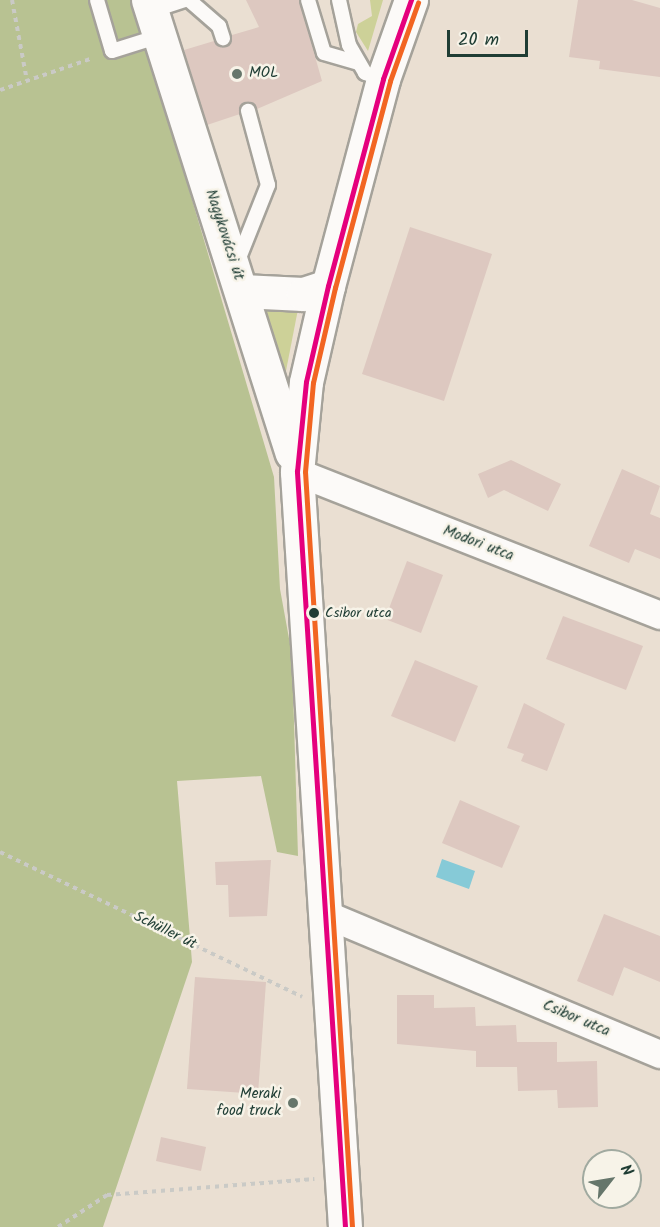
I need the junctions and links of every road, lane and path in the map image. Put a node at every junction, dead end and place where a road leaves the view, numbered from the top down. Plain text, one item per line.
1 (12, 0) edge
2 (97, 0) edge
3 (187, 0) edge
4 (308, 0) edge
5 (339, 0) edge
6 (411, 0) edge
7 (153, 16) edge
8 (223, 38) dead end
9 (112, 51) junction
10 (371, 71) junction
11 (27, 81) junction
12 (0, 90) edge
13 (248, 111) dead end
14 (238, 279) junction
15 (328, 286) junction
16 (297, 472) junction
17 (660, 615) edge
18 (0, 852) edge
19 (325, 914) junction
20 (330, 1010) junction
21 (660, 1054) edge
22 (342, 1178) junction
23 (58, 1227) edge
24 (345, 1227) edge

1 - 11 path
2 - 9 lane
3 - 7 lane
3 - 8 lane
4 - 10 lane
5 - 10 lane
6 - 10 main road
7 - 9 lane
7 - 14 main road, Nagykovácsi út
9 - 11 path
10 - 15 main road
11 - 12 path
13 - 14 lane
14 - 15 main road
14 - 16 main road, Nagykovácsi út
15 - 16 main road
16 - 17 street, Modori utca
16 - 19 main road
18 - 20 path, Schüller út
19 - 20 main road
19 - 21 street, Csibor utca
20 - 22 main road
22 - 23 path
22 - 24 main road

